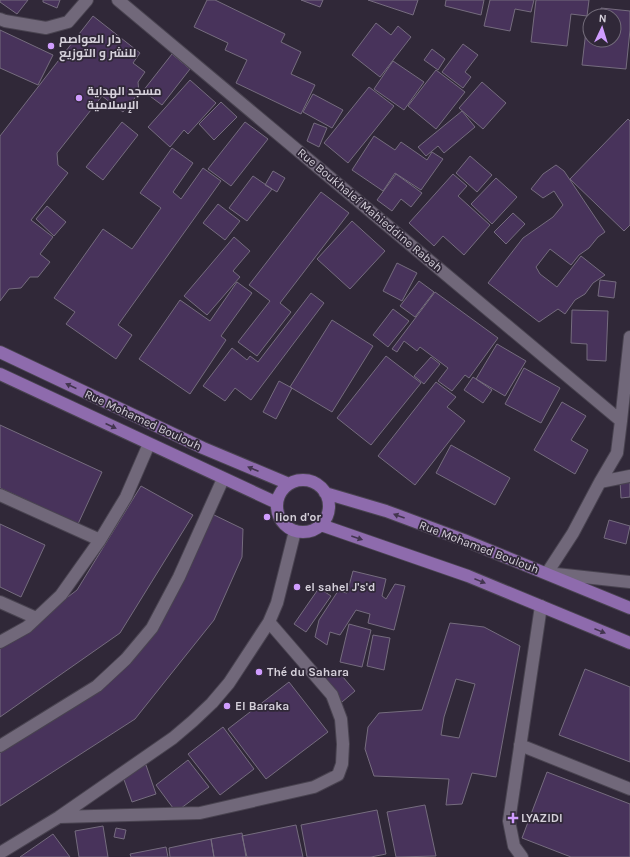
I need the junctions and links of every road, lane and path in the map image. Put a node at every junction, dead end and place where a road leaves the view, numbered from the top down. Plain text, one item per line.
1 (87, 0) edge
2 (118, 0) edge
3 (0, 19) edge
4 (630, 337) edge
5 (0, 352) edge
6 (0, 374) edge
7 (621, 421) junction
8 (149, 444) junction
9 (630, 476) edge
10 (223, 479) junction
11 (600, 482) junction
12 (289, 484) junction
13 (325, 493) junction
14 (0, 495) edge
15 (277, 503) junction
16 (321, 525) junction
17 (295, 531) junction
18 (100, 540) junction
19 (547, 573) junction
20 (630, 582) edge
21 (0, 602) edge
22 (541, 606) junction
23 (630, 608) edge
24 (36, 618) junction
25 (269, 622) junction
26 (0, 642) edge
27 (630, 643) edge
28 (520, 745) junction
29 (0, 746) edge
30 (630, 789) edge
31 (59, 817) junction
32 (0, 853) edge
33 (522, 857) edge

1 - 3 street
2 - 7 street, Rue Boukhalef Mahieddine Rabah
4 - 7 street
12 -> 5 main road, Rue Mohamed Boulouh
6 -> 8 main road
7 - 11 street
8 - 10 main road
8 - 18 street
9 - 11 street
10 - 15 main road
10 - 29 street
11 - 19 street
12 - 13 main road
12 - 15 main road
13 - 16 main road
19 -> 13 main road, Rue Mohamed Boulouh
14 - 18 street
15 - 17 main road
16 - 17 main road
16 -> 22 main road
17 - 25 street
18 - 24 street
19 - 20 street
19 - 23 main road, Rue Mohamed Boulouh
21 - 24 street
22 -> 27 main road
22 - 28 street
24 - 26 street
25 - 31 street
25 - 31 street
28 - 30 street
28 - 33 street
31 - 32 street

